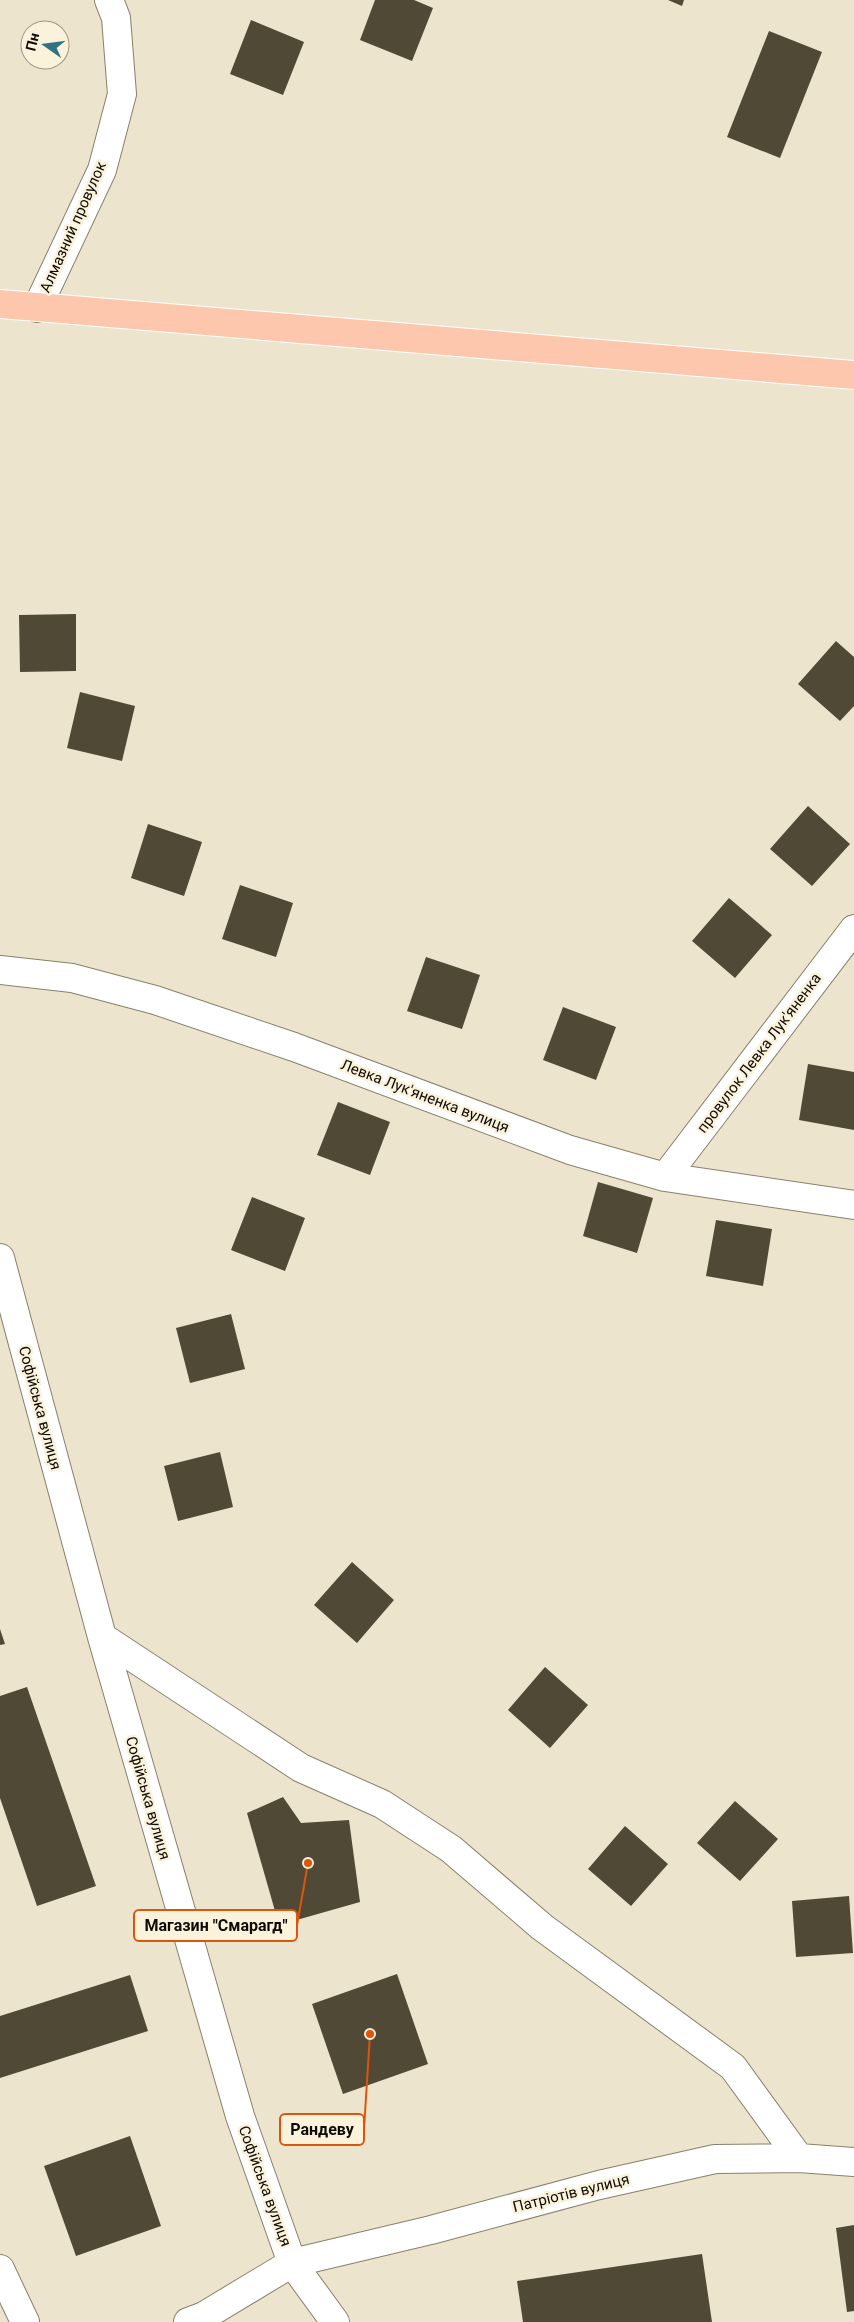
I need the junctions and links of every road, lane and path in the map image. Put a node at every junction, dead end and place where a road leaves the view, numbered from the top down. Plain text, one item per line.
1 (109, 0) edge
2 (0, 304) edge
3 (37, 308) junction
4 (854, 375) edge
5 (854, 929) edge
6 (0, 970) edge
7 (665, 1177) junction
8 (854, 1205) edge
9 (0, 1258) edge
10 (102, 1637) junction
11 (799, 2158) junction
12 (854, 2162) edge
13 (292, 2263) junction
14 (0, 2269) edge
15 (25, 2322) edge
16 (188, 2322) edge
17 (335, 2322) edge

1 - 3 street, Алмазний провулок
2 - 3 highway
3 - 4 highway
5 - 7 street, провулок Левка Лук'яненка
6 - 7 street, Левка Лук'яненка вулиця
7 - 8 street, Левка Лук'яненка вулиця
9 - 10 street, Софійська вулиця
10 - 11 street
10 - 13 street, Софійська вулиця
11 - 12 street, Патріотів вулиця
11 - 13 street, Патріотів вулиця
13 - 16 street, Патріотів вулиця
13 - 17 street, Софійська вулиця
14 - 15 street

